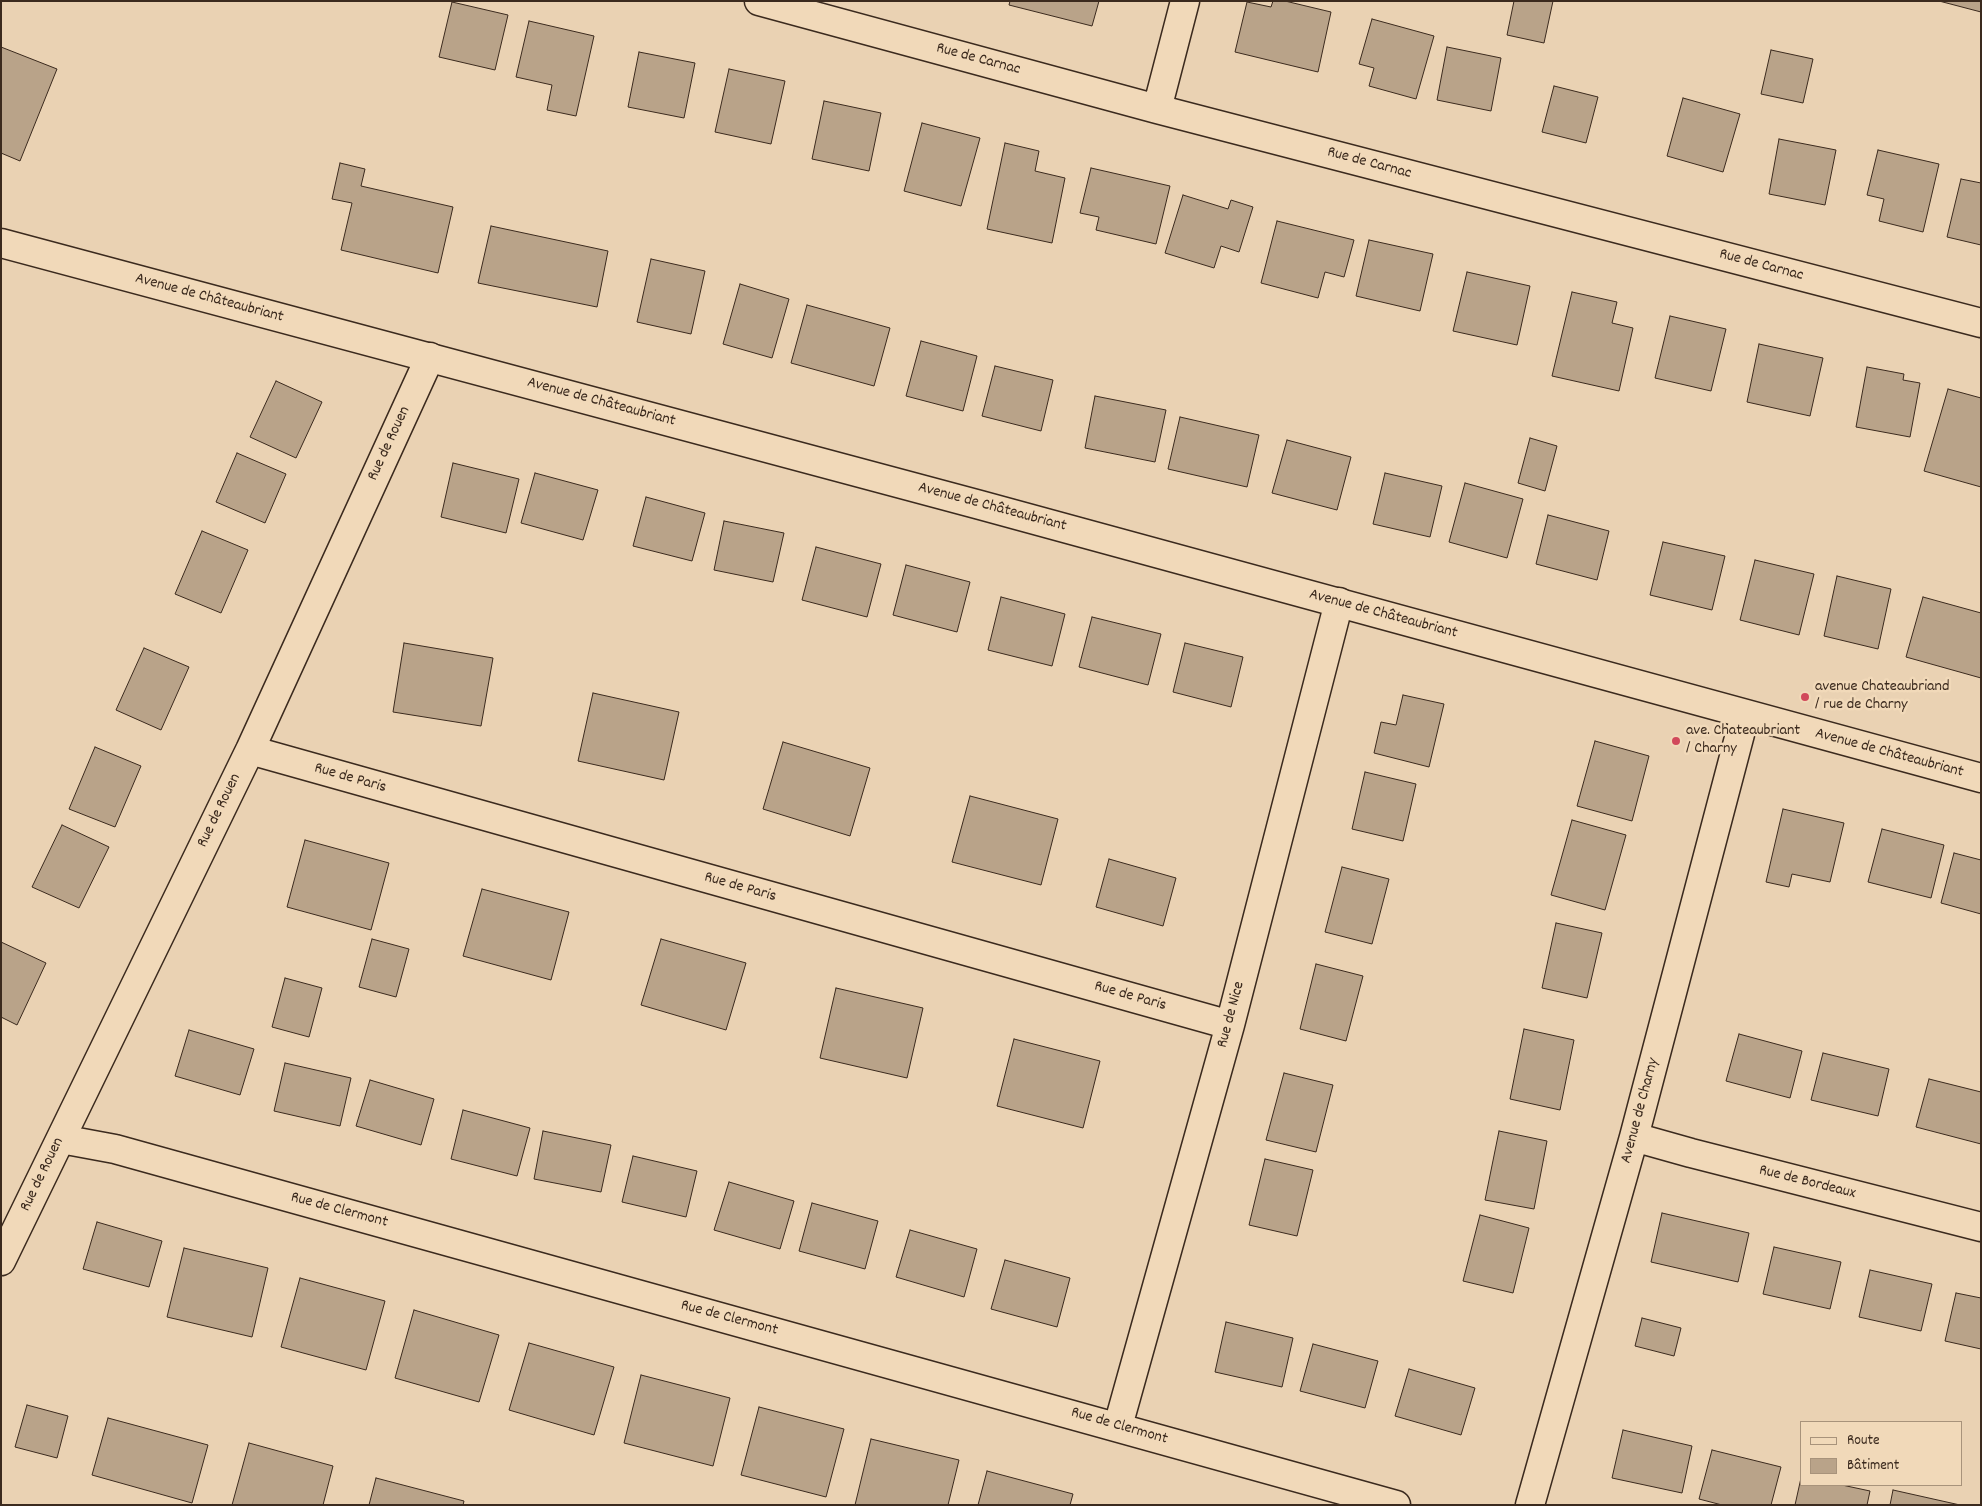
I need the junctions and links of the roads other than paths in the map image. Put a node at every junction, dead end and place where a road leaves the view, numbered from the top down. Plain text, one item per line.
1 (759, 1) edge
2 (1185, 1) edge
3 (1157, 109) junction
4 (1, 244) edge
5 (1981, 323) edge
6 (430, 358) junction
7 (1339, 602) junction
8 (1745, 715) junction
9 (250, 750) junction
10 (1981, 778) edge
11 (1230, 1025) junction
12 (1634, 1137) junction
13 (60, 1139) junction
14 (1981, 1226) edge
15 (1, 1261) edge
16 (1118, 1426) junction
17 (1396, 1505) edge
18 (1530, 1505) edge

1 - 3 street, Rue de Carnac
2 - 3 street
3 - 5 street, Rue de Carnac
4 - 6 street, Avenue de Châteaubriant
6 - 7 street, Avenue de Châteaubriant
6 - 9 street, Rue de Rouen
7 - 8 street, Avenue de Châteaubriant
7 - 11 street, Rue de Nice
8 - 10 street, Avenue de Châteaubriant
8 - 12 street, Avenue de Charny
9 - 11 street, Rue de Paris
9 - 13 street, Rue de Rouen
11 - 16 street, Rue de Nice
12 - 14 street, Rue de Bordeaux
12 - 18 street, Avenue de Charny
13 - 15 street, Rue de Rouen
13 - 16 street, Rue de Clermont
16 - 17 street, Rue de Clermont

